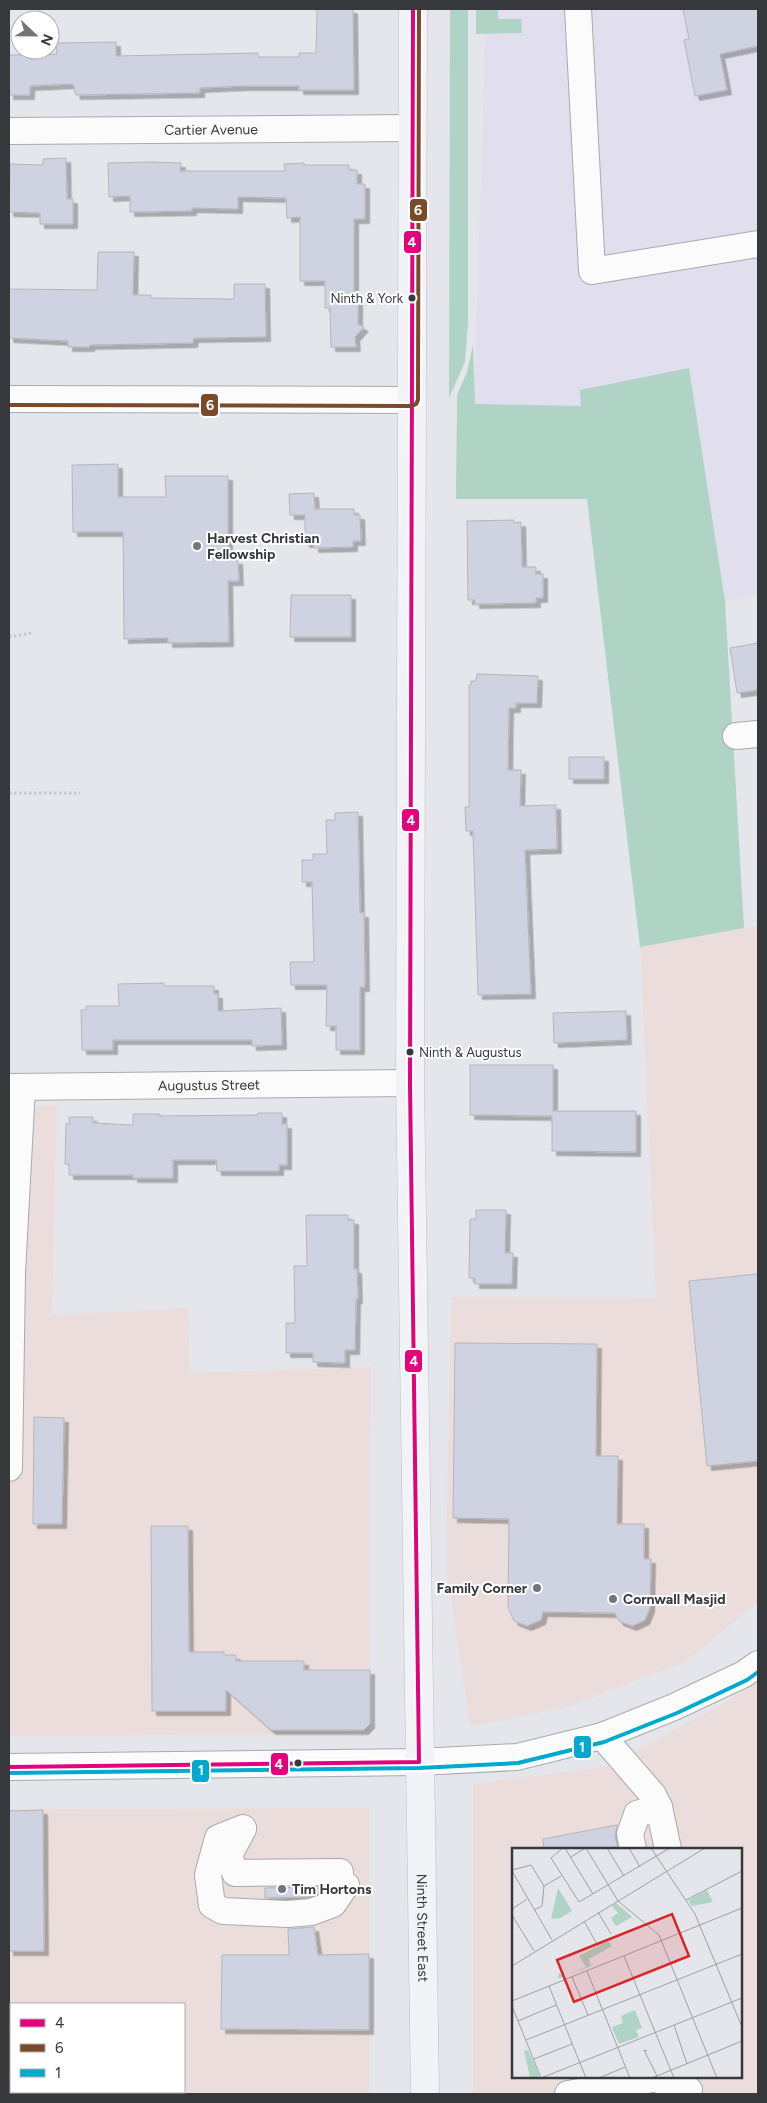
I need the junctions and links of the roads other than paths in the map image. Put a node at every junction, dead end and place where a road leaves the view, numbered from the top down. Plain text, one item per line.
1 (413, 9) edge
2 (578, 9) edge
3 (413, 128) junction
4 (9, 131) edge
5 (758, 244) edge
6 (9, 399) edge
7 (412, 400) junction
8 (410, 1082) junction
9 (15, 1087) edge
10 (9, 1468) edge
11 (758, 1664) edge
12 (602, 1736) junction
13 (419, 1762) junction
14 (9, 1767) edge
15 (659, 1808) junction
16 (633, 1848) edge
17 (668, 1848) edge
18 (343, 1879) joint
19 (658, 2078) edge
20 (428, 2093) edge
21 (568, 2094) edge

1 - 3 main road, Ninth Street East
2 - 5 street
3 - 4 street, Cartier Avenue
3 - 7 main road, Ninth Street East
6 - 7 street
7 - 8 main road, Ninth Street East
8 - 9 street, Augustus Street
8 - 13 main road, Ninth Street East
9 - 10 street
11 - 12 street
12 - 13 street
12 - 15 street
13 - 14 street
13 - 20 main road, Ninth Street East
15 - 16 street
15 - 17 street
18 - 18 street
19 - 21 street

